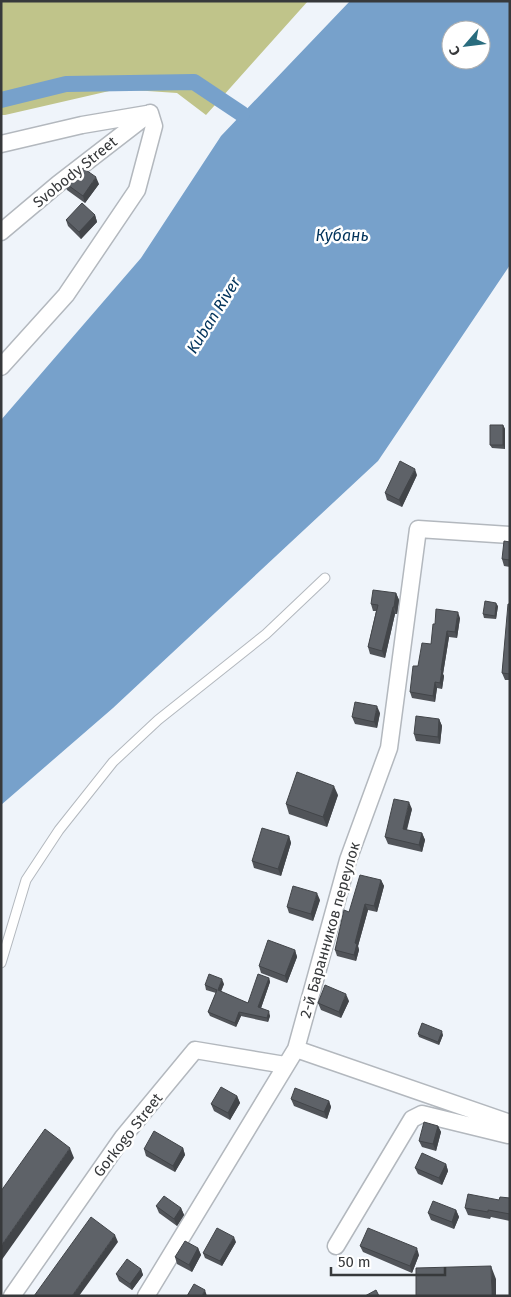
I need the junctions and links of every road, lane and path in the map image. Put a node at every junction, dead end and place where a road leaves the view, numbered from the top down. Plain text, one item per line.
1 (150, 113) junction
2 (1, 144) edge
3 (1, 232) edge
4 (1, 367) edge
5 (510, 535) edge
6 (325, 578) dead end
7 (1, 964) edge
8 (296, 1049) junction
9 (285, 1065) junction
10 (510, 1123) edge
11 (510, 1133) edge
12 (336, 1246) dead end
13 (12, 1296) edge
14 (146, 1296) edge

1 - 2 street
1 - 3 street, Svobody Street
1 - 4 street
5 - 8 street, 2-й Баранников переулок
6 - 7 lane
8 - 9 street, 2-й Баранников переулок
8 - 10 street
9 - 13 street, Gorkogo Street
9 - 14 street, 2-й Баранников переулок
11 - 12 street

